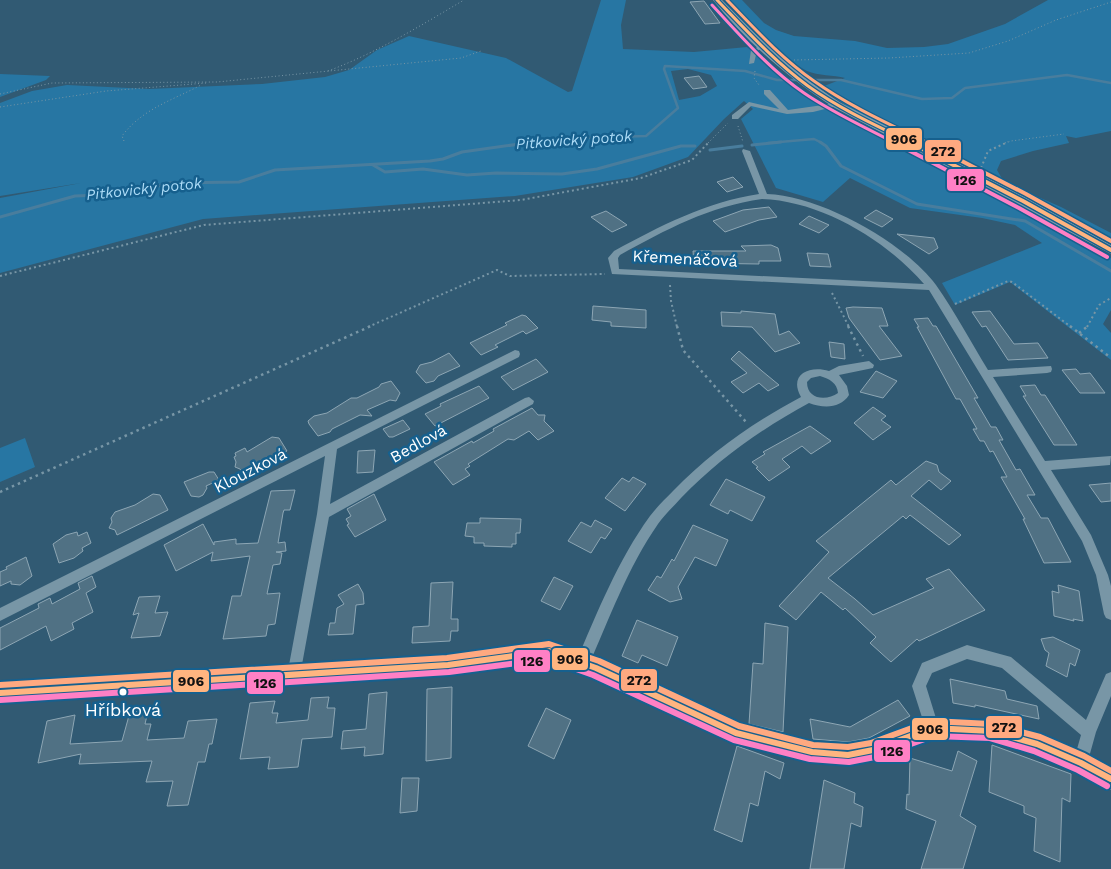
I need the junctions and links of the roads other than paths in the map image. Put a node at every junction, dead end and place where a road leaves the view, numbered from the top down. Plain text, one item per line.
1 (717, 0) edge
2 (762, 47) junction
3 (751, 63) dead end
4 (767, 92) dead end
5 (837, 105) junction
6 (785, 111) junction
7 (735, 118) road end
8 (746, 151) road end
9 (764, 196) junction
10 (1111, 250) edge
11 (932, 286) junction
12 (515, 354) dead end
13 (868, 365) road end
14 (1047, 369) dead end
15 (986, 374) junction
16 (831, 375) junction
17 (808, 398) junction
18 (529, 401) dead end
19 (332, 446) junction
20 (1110, 460) edge
21 (1043, 466) junction
22 (323, 514) junction
23 (1111, 614) edge
24 (0, 615) edge
25 (583, 662) junction
26 (294, 676) junction
27 (1111, 679) edge
28 (0, 692) edge
29 (932, 728) junction
30 (1089, 732) junction
31 (1081, 763) junction
32 (1111, 779) edge

1 - 2 street
2 - 3 street
2 - 5 street
4 - 6 street
5 - 6 street
5 - 10 street
6 - 7 street
8 - 9 street
9 - 11 street, Křemenáčová
9 - 11 street, Křemenáčová
11 - 15 street, Křemenáčová
12 - 19 street, Klouzková
13 - 16 street
14 - 15 street
15 - 21 street, Křemenáčová
16 - 17 street
16 - 17 street
17 - 25 street
18 - 22 street, Bedlová
19 - 22 street
19 - 24 street, Klouzková
20 - 21 street
21 - 23 street, Křemenáčová
22 - 26 street
25 - 26 street
25 - 29 street
26 - 28 street
27 - 30 street
29 - 30 street
29 - 31 street
30 - 31 street
31 - 32 street

